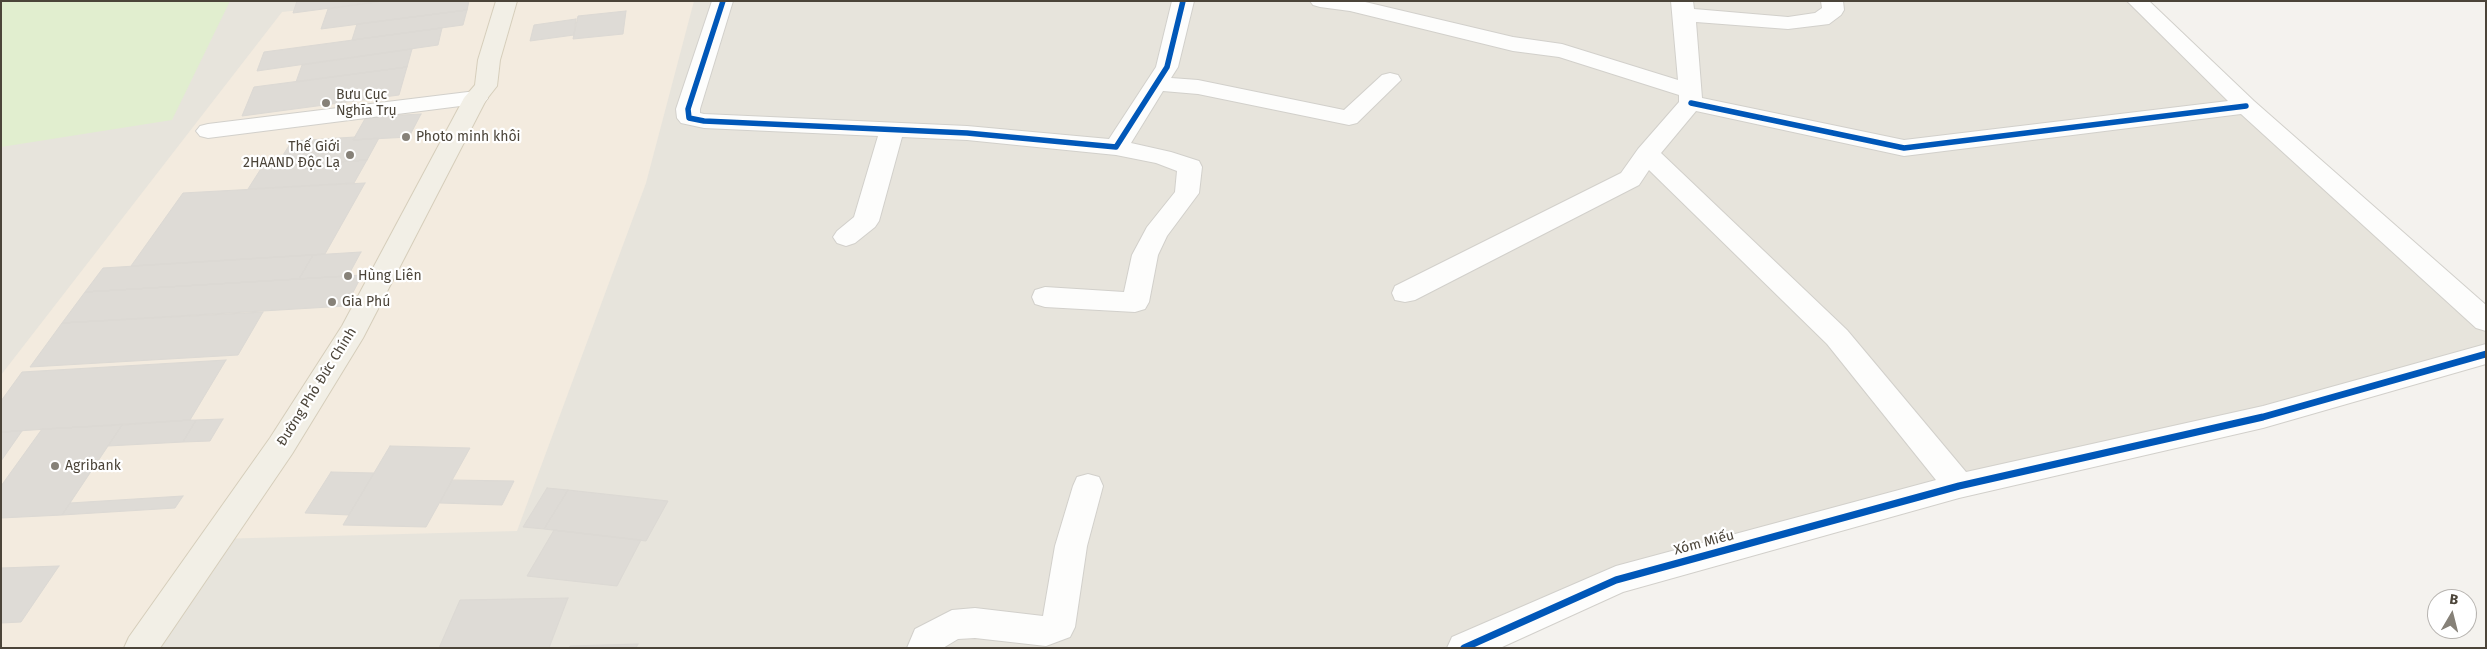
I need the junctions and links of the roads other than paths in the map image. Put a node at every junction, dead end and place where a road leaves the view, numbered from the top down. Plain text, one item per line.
1 (507, 1) edge
2 (723, 1) edge
3 (1183, 1) edge
4 (1320, 1) edge
5 (1832, 1) edge
6 (2137, 1) edge
7 (1683, 8) edge
8 (1390, 80) dead end
9 (1158, 84) junction
10 (1690, 97) junction
11 (476, 98) junction
12 (2246, 106) junction
13 (892, 130) junction
14 (208, 131) dead end
15 (1116, 147) junction
16 (1647, 154) junction
17 (846, 237) dead end
18 (1405, 293) dead end
19 (1045, 297) dead end
20 (2486, 321) edge
21 (2486, 354) edge
22 (1088, 486) dead end
23 (1959, 486) junction
24 (1059, 637) edge
25 (141, 648) edge
26 (924, 648) edge
27 (1464, 648) edge

1 - 11 main road, Đường Phó Đức Chính
2 - 13 street
3 - 9 street
4 - 10 street
5 - 7 street
6 - 12 street
7 - 10 street
8 - 9 street
9 - 15 street
10 - 12 street
10 - 16 street
11 - 14 street
11 - 25 main road, Đường Phó Đức Chính
12 - 20 street
13 - 15 street
13 - 17 street
15 - 19 street
16 - 18 street
16 - 23 street
21 - 23 street, Xóm Miếu
22 - 24 street
23 - 27 street, Xóm Miếu
24 - 26 street

